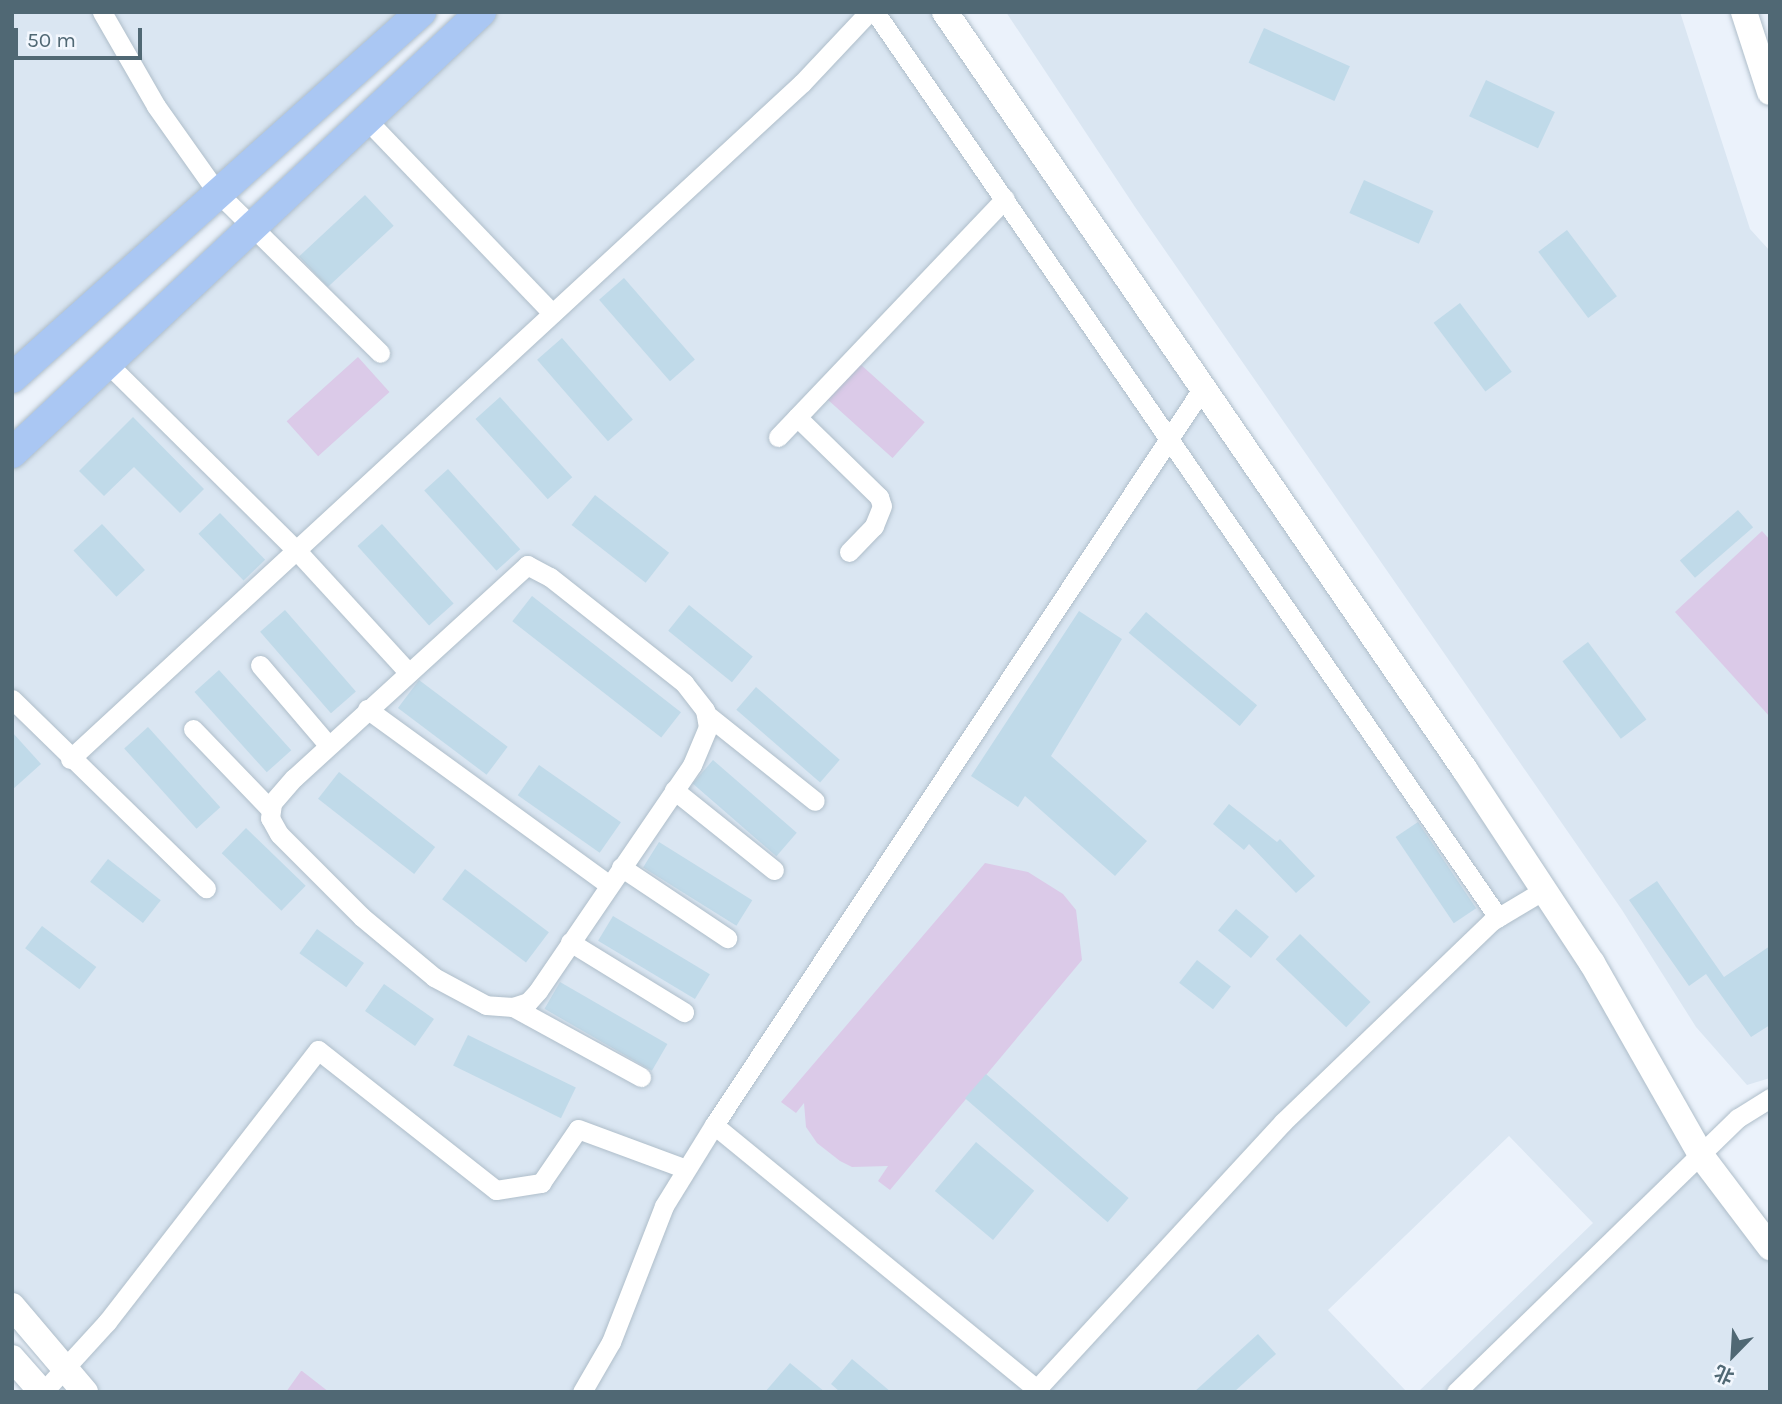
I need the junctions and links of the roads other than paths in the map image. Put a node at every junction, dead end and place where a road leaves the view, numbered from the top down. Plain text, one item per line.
1 (102, 12) edge
2 (421, 12) edge
3 (481, 12) edge
4 (869, 12) edge
5 (875, 12) edge
6 (945, 12) edge
7 (1744, 12) edge
8 (1770, 92) edge
9 (366, 119) junction
10 (217, 192) junction
11 (1005, 199) junction
12 (248, 228) junction
13 (552, 313) junction
14 (380, 353) dead end
15 (109, 365) junction
16 (12, 378) edge
17 (1203, 386) junction
18 (797, 417) junction
19 (1170, 436) junction
20 (778, 437) dead end
21 (12, 453) edge
22 (298, 552) junction
23 (849, 552) dead end
24 (260, 665) dead end
25 (407, 671) junction
26 (12, 699) edge
27 (367, 709) junction
28 (706, 714) junction
29 (192, 729) dead end
30 (328, 745) junction
31 (70, 758) junction
32 (674, 790) junction
33 (815, 801) dead end
34 (271, 810) junction
35 (621, 867) junction
36 (774, 870) dead end
37 (609, 885) junction
38 (206, 888) dead end
39 (1544, 890) junction
40 (1498, 917) junction
41 (727, 938) dead end
42 (570, 942) junction
43 (513, 1007) junction
44 (684, 1012) dead end
45 (641, 1077) dead end
46 (1770, 1098) edge
47 (713, 1125) junction
48 (1702, 1157) junction
49 (687, 1169) junction
50 (1770, 1247) edge
51 (12, 1307) edge
52 (12, 1358) edge
53 (65, 1369) junction
54 (1037, 1391) edge
55 (43, 1392) edge
56 (85, 1392) edge
57 (582, 1392) edge
58 (1456, 1392) edge

1 - 10 street
2 - 10 main road
3 - 9 main road
4 - 13 street
5 - 11 street
6 - 17 street
7 - 8 street
9 - 12 main road
9 - 13 street
10 - 12 street
10 - 16 main road
11 - 18 street
11 - 19 street
12 - 14 street
12 - 15 main road
13 - 22 street
15 - 21 main road
15 - 22 street
17 - 19 street
17 - 39 street
18 - 20 street
18 - 23 street
19 - 40 street
19 - 47 street
22 - 25 street
22 - 31 street
24 - 30 street
25 - 27 street
25 - 28 street
26 - 31 street
27 - 30 street
27 - 37 street
28 - 32 street
28 - 33 street
29 - 34 street
30 - 34 street
31 - 38 street
32 - 35 street
32 - 36 street
34 - 43 street
35 - 37 street
35 - 41 street
37 - 42 street
39 - 40 street
39 - 48 street
40 - 54 street
42 - 43 street
42 - 44 street
43 - 45 street
46 - 48 street
47 - 49 street
47 - 54 street
48 - 50 street
48 - 58 street
49 - 53 street
49 - 57 street
51 - 53 street
52 - 55 street
53 - 55 street
53 - 56 street

